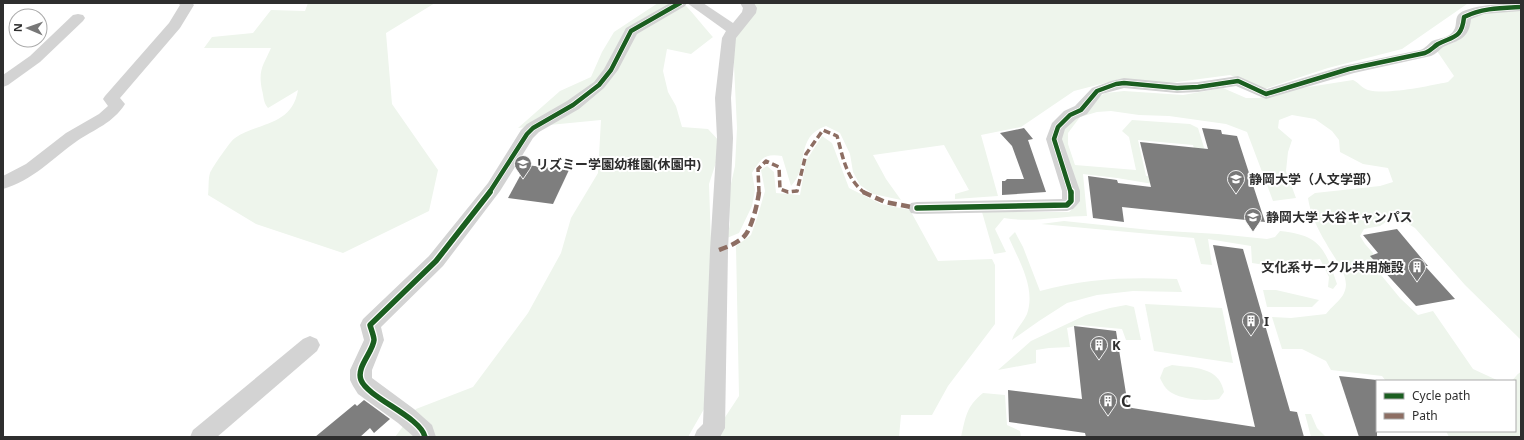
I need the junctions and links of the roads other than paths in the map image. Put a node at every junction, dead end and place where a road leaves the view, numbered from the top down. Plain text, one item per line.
1 (185, 3) edge
2 (680, 3) edge
3 (694, 3) edge
4 (747, 3) edge
5 (1521, 7) edge
6 (78, 18) dead end
7 (734, 30) junction
8 (3, 82) edge
9 (3, 183) edge
10 (917, 208) dead end
11 (310, 345) dead end
12 (201, 437) edge
13 (425, 437) edge
14 (705, 437) edge

1 - 9 street
2 - 13 street
3 - 7 street
4 - 7 street
5 - 10 street
6 - 8 street
7 - 14 street
11 - 12 street

